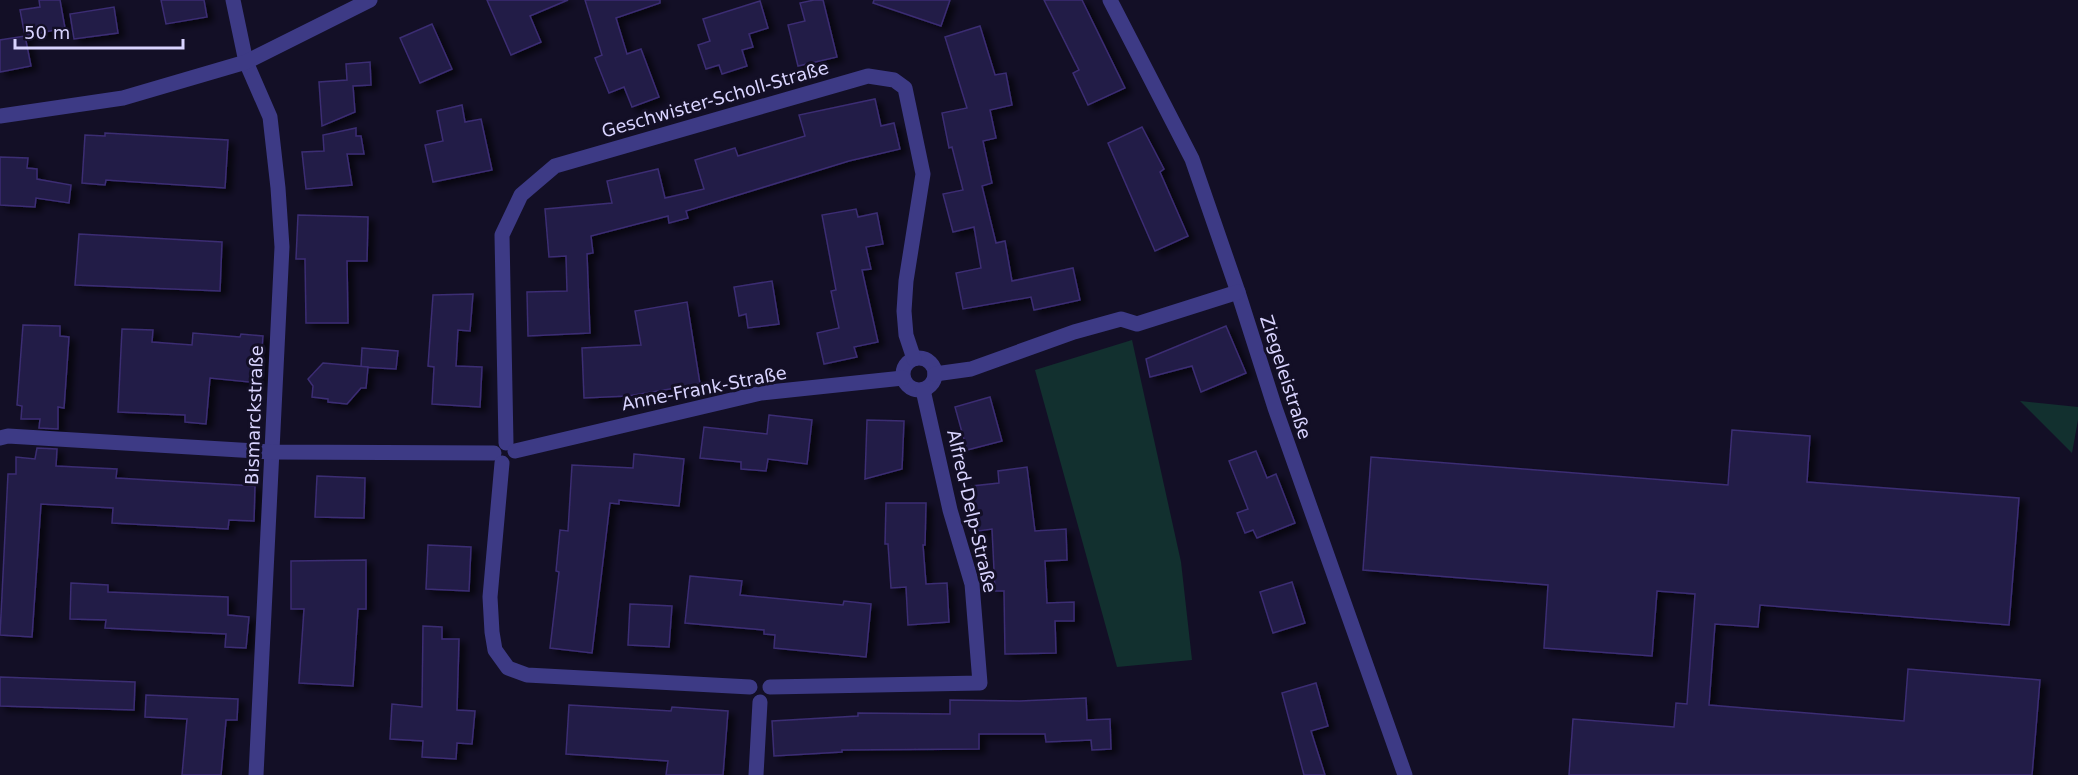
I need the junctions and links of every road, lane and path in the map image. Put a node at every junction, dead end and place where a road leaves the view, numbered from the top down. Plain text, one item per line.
1 (233, 0) edge
2 (370, 0) edge
3 (1110, 0) edge
4 (246, 62) junction
5 (0, 116) edge
6 (1238, 292) junction
7 (914, 359) junction
8 (935, 374) junction
9 (903, 378) junction
10 (923, 390) junction
11 (0, 438) edge
12 (273, 452) junction
13 (504, 452) junction
14 (750, 687) junction
15 (770, 687) junction
16 (760, 702) junction
17 (256, 775) edge
18 (756, 775) edge
19 (1405, 775) edge

1 - 4 street, Bismarckstraße
2 - 4 street
3 - 6 street, Ziegeleistraße
4 - 5 street
4 - 12 street, Bismarckstraße
6 - 8 street
6 - 19 street, Ziegeleistraße
7 - 8 street
7 - 9 street
7 - 13 street, Geschwister-Scholl-Straße
8 - 10 street
9 - 10 street
9 - 13 street, Anne-Frank-Straße
10 - 15 street, Alfred-Delp-Straße
11 - 12 street, Anne-Frank-Straße
12 - 13 street, Anne-Frank-Straße
12 - 17 street, Bismarckstraße
13 - 14 street, Alfred-Delp-Straße
14 - 15 street, Alfred-Delp-Straße
14 - 16 street
15 - 16 street
16 - 18 street

